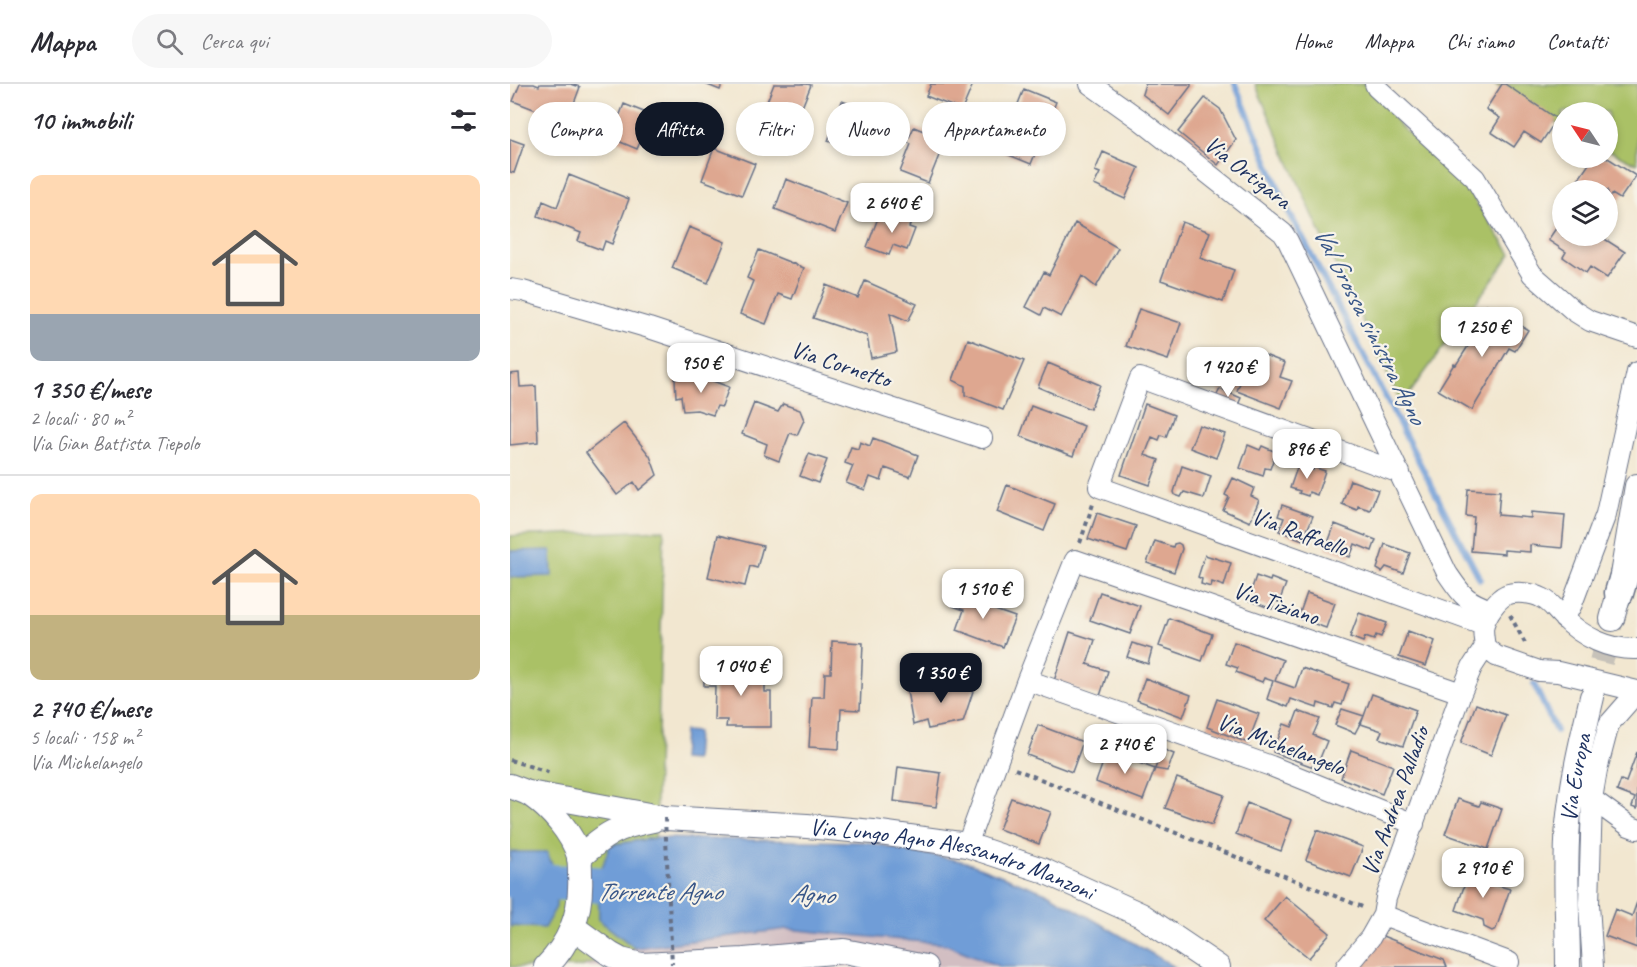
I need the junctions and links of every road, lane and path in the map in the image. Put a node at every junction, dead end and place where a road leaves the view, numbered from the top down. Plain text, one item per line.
1 (1090, 84) edge
2 (1375, 84) edge
3 (510, 289) edge
4 (1637, 337) edge
5 (1637, 372) edge
6 (982, 438) dead end
7 (1400, 473) junction
8 (1637, 486) edge
9 (1099, 487) junction
10 (1637, 532) edge
11 (1637, 555) edge
12 (1075, 560) junction
13 (1616, 606) junction
14 (1487, 618) junction
15 (1564, 619) junction
16 (1485, 647) junction
17 (1637, 649) edge
18 (1027, 680) junction
19 (1637, 691) edge
20 (1461, 693) junction
21 (1592, 697) tunnel mouth
22 (510, 760) edge
23 (1011, 768) dead end
24 (561, 776) dead end
25 (520, 790) edge
26 (1593, 799) junction
27 (1414, 824) junction
28 (1637, 829) edge
29 (668, 831) junction
30 (967, 845) junction
31 (579, 858) junction
32 (1383, 915) junction
33 (573, 927) junction
34 (744, 960) junction
35 (1509, 962) dead end
36 (672, 964) junction
37 (546, 967) edge
38 (710, 967) edge
39 (925, 967) edge
40 (1218, 967) edge
41 (1346, 967) edge
42 (1568, 967) edge
43 (1593, 967) edge

1 - 7 street, Via Ortigara
2 - 4 street
3 - 6 street, Via Cornetto
5 - 15 street
7 - 9 street
7 - 14 street, Via Ortigara
8 - 13 main road
9 - 12 path
9 - 14 street, Via Raffaello
10 - 13 highway
11 - 13 main road
12 - 18 street
12 - 20 street, Via Tiziano
14 - 15 street
14 - 16 street
15 - 17 street
16 - 19 street
16 - 20 street, Via Andrea Palladio
18 - 27 street, Via Michelangelo
18 - 30 street
19 - 26 street
20 - 27 street, Via Andrea Palladio
21 - 42 main road, Via Europa
22 - 24 path
23 - 32 path
25 - 29 main road, Via Lungo Agno Alessandro Manzoni
25 - 31 main road
26 - 28 street
26 - 43 street
27 - 32 street, Via Andrea Palladio
29 - 30 main road, Via Lungo Agno Alessandro Manzoni
29 - 31 main road, Via Lungo Agno Alessandro Manzoni
29 - 36 path, bridge
30 - 40 main road, Via Lungo Agno Alessandro Manzoni
31 - 33 main road
32 - 35 street
32 - 41 street, Via Andrea Palladio
33 - 36 main road
33 - 37 main road
34 - 36 main road
34 - 38 main road
34 - 39 main road

